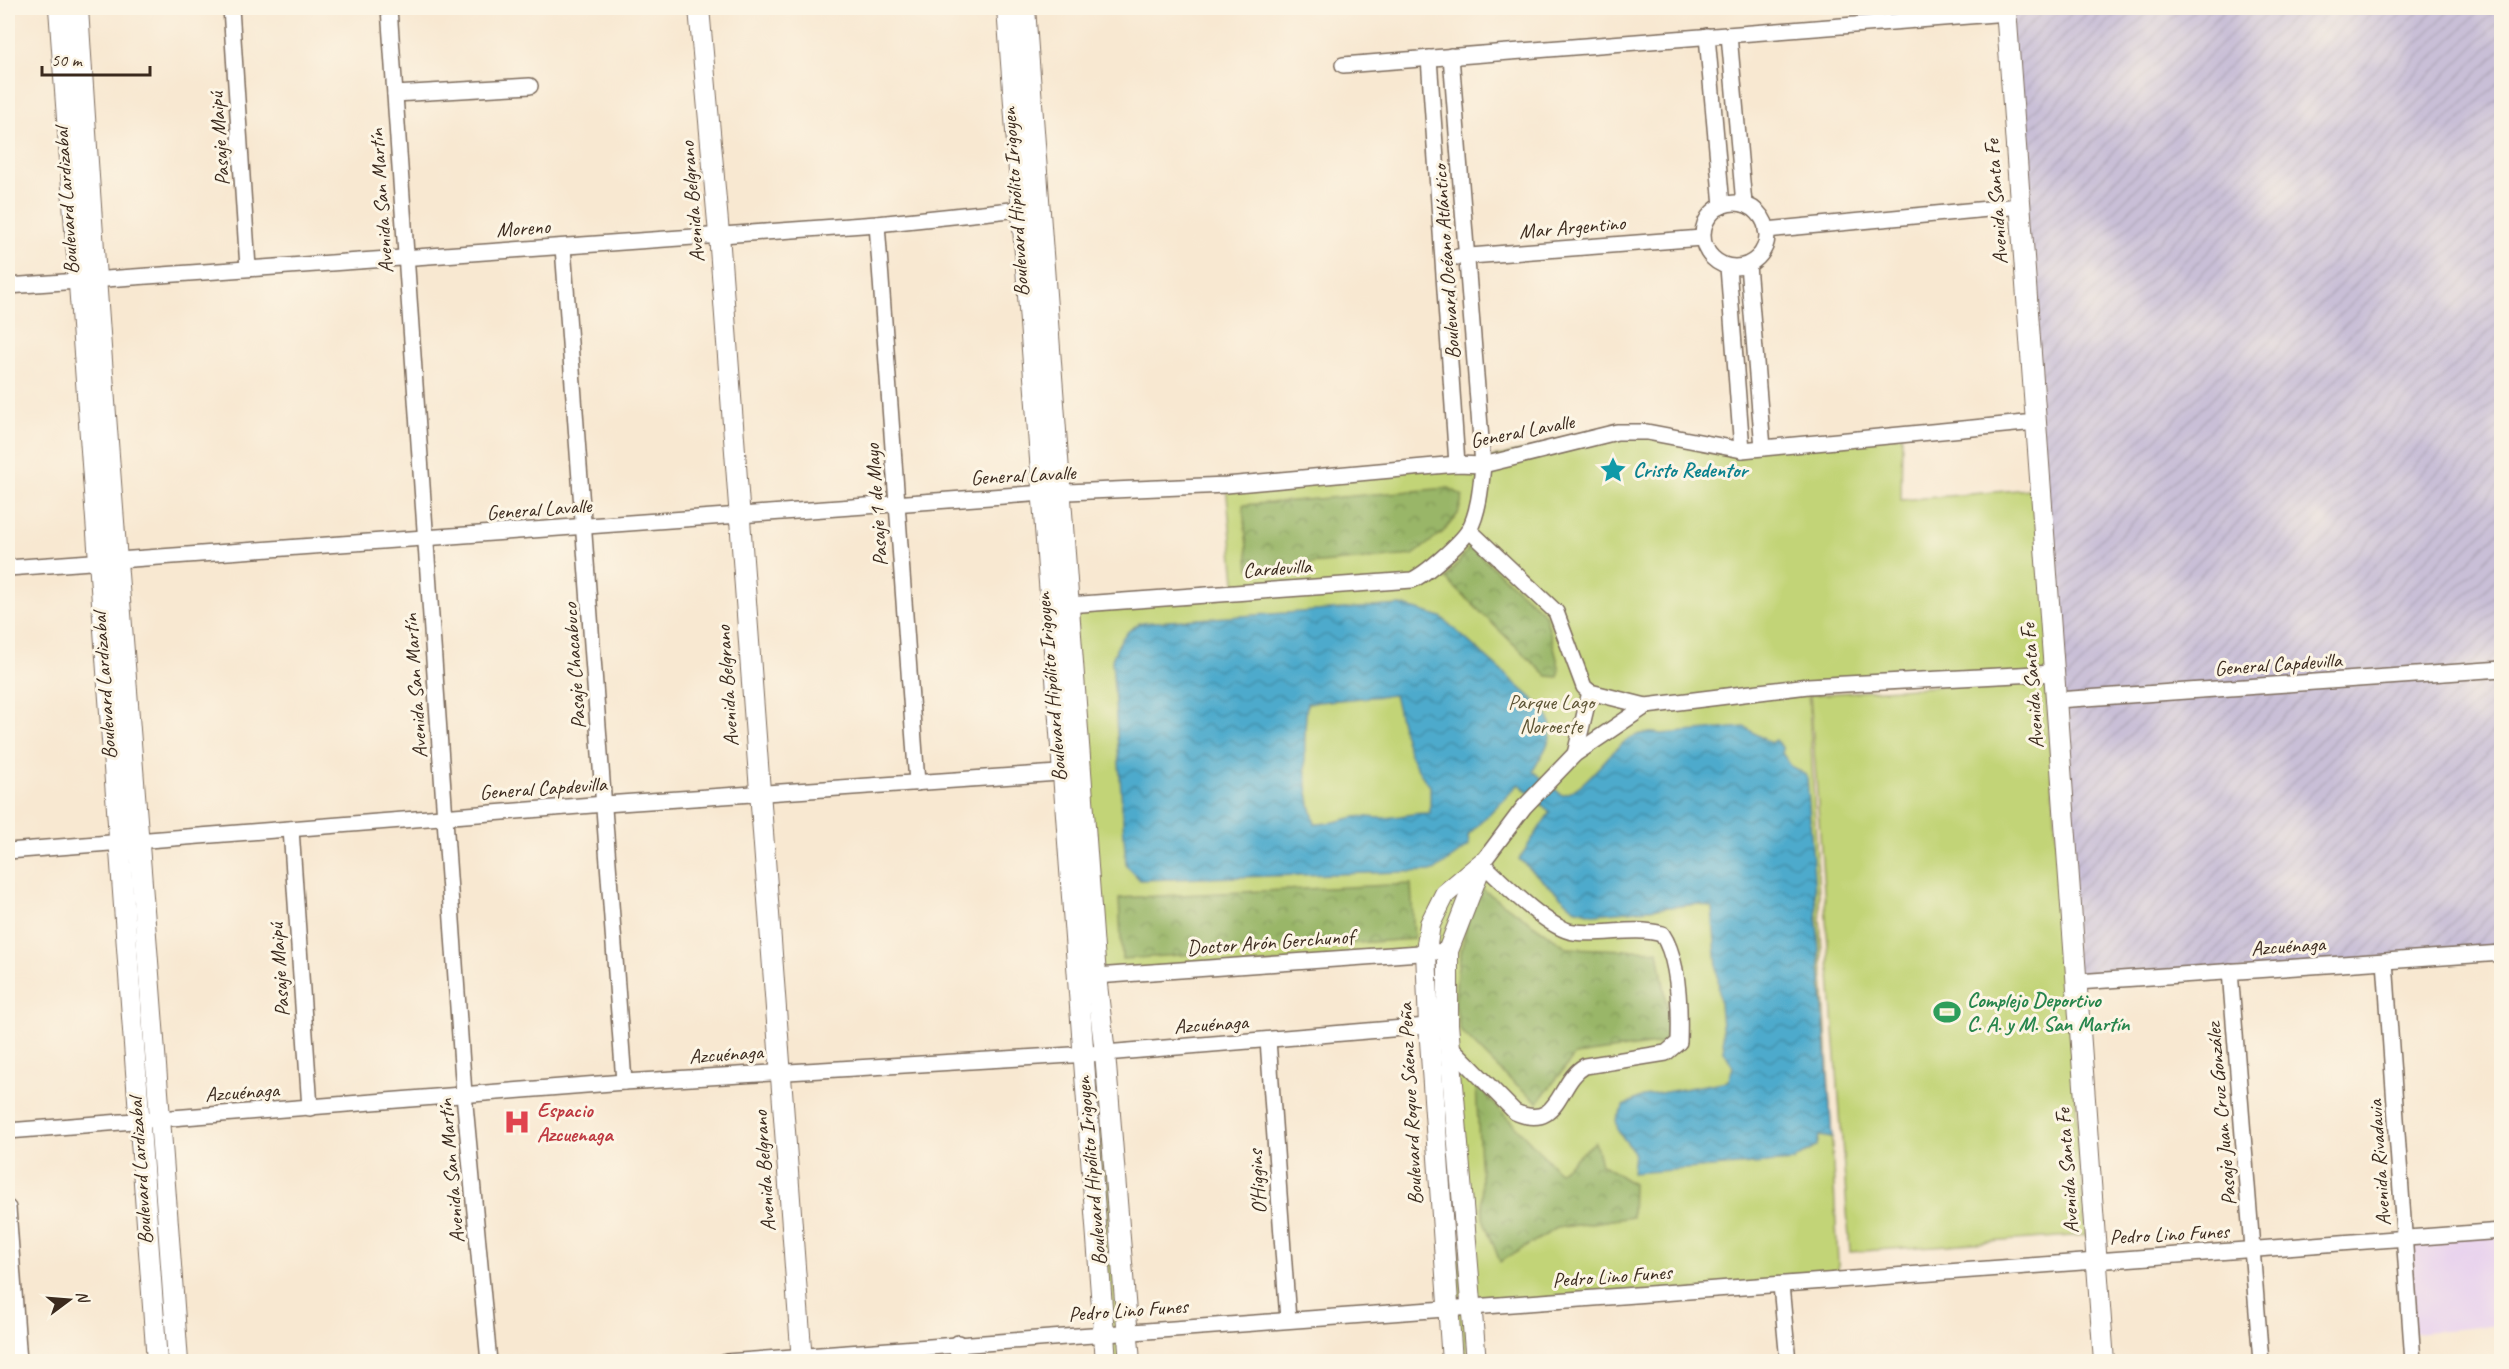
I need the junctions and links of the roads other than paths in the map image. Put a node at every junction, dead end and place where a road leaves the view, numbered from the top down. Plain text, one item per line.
1 (59, 8) edge
2 (78, 8) edge
3 (231, 8) edge
4 (389, 8) edge
5 (699, 8) edge
6 (1007, 8) edge
7 (1025, 8) edge
8 (2006, 10) edge
9 (1729, 35) junction
10 (1707, 36) junction
11 (1451, 56) junction
12 (1429, 58) junction
13 (1343, 65) dead end
14 (530, 86) dead end
15 (395, 93) junction
16 (1744, 204) junction
17 (1722, 206) junction
18 (2020, 206) junction
19 (1032, 208) junction
20 (877, 224) junction
21 (1766, 230) junction
22 (719, 234) junction
23 (1702, 238) junction
24 (563, 247) junction
25 (406, 257) junction
26 (1466, 257) junction
27 (1445, 258) junction
28 (1748, 265) junction
29 (1728, 267) junction
30 (248, 268) junction
31 (88, 281) junction
32 (8, 286) edge
33 (2036, 422) junction
34 (1763, 448) junction
35 (1742, 450) junction
36 (1457, 464) junction
37 (1483, 465) junction
38 (1052, 493) junction
39 (897, 504) junction
40 (740, 517) junction
41 (585, 527) junction
42 (1469, 530) junction
43 (425, 537) junction
44 (110, 562) junction
45 (8, 568) edge
46 (1068, 605) junction
47 (2502, 669) edge
48 (2055, 674) junction
49 (1590, 692) junction
50 (2057, 700) junction
51 (1646, 706) junction
52 (1575, 754) junction
53 (1073, 772) junction
54 (917, 783) junction
55 (758, 793) junction
56 (605, 804) junction
57 (446, 816) junction
58 (291, 829) junction
59 (130, 843) junction
60 (8, 851) edge
61 (1482, 863) junction
62 (1426, 951) junction
63 (1448, 951) junction
64 (2502, 952) edge
65 (2385, 961) junction
66 (2230, 971) junction
67 (1096, 976) junction
68 (2077, 982) junction
69 (1438, 1025) junction
70 (1268, 1040) junction
71 (1450, 1046) junction
72 (1105, 1053) junction
73 (1084, 1054) junction
74 (781, 1072) junction
75 (624, 1082) junction
76 (464, 1094) junction
77 (310, 1108) junction
78 (160, 1118) junction
79 (139, 1120) junction
80 (8, 1131) edge
81 (8, 1208) edge
82 (2502, 1231) edge
83 (2406, 1238) junction
84 (2253, 1250) junction
85 (2097, 1260) junction
86 (1781, 1285) junction
87 (1472, 1307) junction
88 (1447, 1308) junction
89 (1288, 1320) junction
90 (1128, 1331) junction
91 (1104, 1332) junction
92 (958, 1343) junction
93 (801, 1359) edge
94 (19, 1362) edge
95 (157, 1362) edge
96 (178, 1362) edge
97 (489, 1362) edge
98 (726, 1362) edge
99 (959, 1362) edge
100 (1106, 1362) edge
101 (1130, 1362) edge
102 (1452, 1362) edge
103 (1476, 1362) edge
104 (1788, 1362) edge
105 (2104, 1362) edge
106 (2261, 1362) edge
107 (2413, 1362) edge

1 - 31 street, Boulevard Lardizabal
2 - 31 street, Boulevard Lardizabal
3 - 30 street, Pasaje Maipú
4 - 15 street, Avenida San Martín
5 - 22 street, Avenida Belgrano
6 - 19 street, Boulevard Hipólito Irigoyen
7 - 19 street, Boulevard Hipólito Irigoyen
8 - 9 street
8 - 18 street, Avenida Santa Fe
9 - 10 street
9 - 16 street
10 - 11 street
10 - 17 street
11 - 12 street
11 - 26 street, Boulevard Océano Atlántico
12 - 13 street
12 - 27 street, Boulevard Océano Atlántico
14 - 15 street
15 - 25 street, Avenida San Martín
16 - 17 street
16 - 21 street
17 - 23 street
18 - 21 street
18 - 33 street, Avenida Santa Fe
19 - 20 street, Moreno
19 - 38 street, Boulevard Hipólito Irigoyen
20 - 22 street, Moreno
20 - 39 street, Pasaje 1 de Mayo
21 - 28 street
22 - 24 street, Moreno
22 - 40 street, Avenida Belgrano
23 - 26 street, Mar Argentino
23 - 29 street
24 - 25 street, Moreno
24 - 41 street, Pasaje Chacabuco
25 - 30 street, Moreno
25 - 43 street, Avenida San Martín
26 - 27 street, Mar Argentino
26 - 37 street, Boulevard Océano Atlántico
27 - 36 street, Boulevard Océano Atlántico
28 - 29 street
28 - 34 street
29 - 35 street
30 - 31 street, Moreno
31 - 32 street, Moreno
31 - 44 street, Boulevard Lardizabal
33 - 34 street, General Lavalle
33 - 48 street, Avenida Santa Fe
34 - 35 street, General Lavalle
35 - 37 street, General Lavalle
36 - 37 street, General Lavalle
36 - 38 street, General Lavalle
37 - 42 street, Boulevard Océano Atlántico
38 - 39 street, General Lavalle
38 - 46 street, Boulevard Hipólito Irigoyen
38 - 53 street, Boulevard Hipólito Irigoyen
39 - 40 street, General Lavalle
39 - 54 street, Pasaje 1 de Mayo
40 - 41 street, General Lavalle
40 - 55 street, Avenida Belgrano
41 - 43 street, General Lavalle
41 - 56 street, Pasaje Chacabuco
42 - 46 street, Cardevilla
42 - 49 street
43 - 44 street, General Lavalle
43 - 57 street, Avenida San Martín
44 - 45 street, General Lavalle
44 - 59 street, Boulevard Lardizabal
46 - 53 street, Boulevard Hipólito Irigoyen
47 - 50 street, General Capdevilla
48 - 50 street, Avenida Santa Fe
48 - 51 street
49 - 51 street
49 - 52 street
50 - 68 street, Avenida Santa Fe
51 - 52 street, Boulevard Roque Sáenz Peña
52 - 61 street, Boulevard Roque Sáenz Peña
53 - 54 street, General Capdevilla
53 - 67 street, Boulevard Hipólito Irigoyen
53 - 73 street, Boulevard Hipólito Irigoyen
54 - 55 street, General Capdevilla
55 - 56 street, General Capdevilla
55 - 74 street, Avenida Belgrano
56 - 57 street, General Capdevilla
56 - 75 street, Pasaje Chacabuco
57 - 58 street, General Capdevilla
57 - 76 street, Avenida San Martín
58 - 59 street, General Capdevilla
58 - 77 street, Pasaje Maipú
59 - 60 street, General Capdevilla
59 - 78 street, Boulevard Lardizabal
59 - 79 street, Boulevard Lardizabal
61 - 62 street, Boulevard Roque Sáenz Peña
61 - 63 street, Boulevard Roque Sáenz Peña
61 - 71 street
62 - 63 street, Doctor Arón Gerchunof
62 - 67 street, Doctor Arón Gerchunof
62 - 69 street, Boulevard Roque Sáenz Peña
63 - 69 street, Boulevard Roque Sáenz Peña
64 - 65 street, Azcuénaga
65 - 66 street, Azcuénaga
65 - 83 street, Avenida Rivadavia
66 - 68 street, Azcuénaga
66 - 84 street, Pasaje Juan Cruz González
67 - 72 street, Boulevard Hipólito Irigoyen
68 - 85 street, Avenida Santa Fe
69 - 70 street, Azcuénaga
69 - 71 street, Boulevard Roque Sáenz Peña
69 - 88 street, Boulevard Roque Sáenz Peña
70 - 72 street, Azcuénaga
70 - 89 street, O'Higgins
71 - 87 street, Boulevard Roque Sáenz Peña
72 - 73 street, Azcuénaga
72 - 90 street, Boulevard Hipólito Irigoyen
73 - 74 street, Azcuénaga
73 - 91 street, Boulevard Hipólito Irigoyen
74 - 75 street, Azcuénaga
74 - 93 street, Avenida Belgrano
75 - 76 street, Azcuénaga
76 - 77 street, Azcuénaga
76 - 97 street, Avenida San Martín
77 - 78 street, Azcuénaga
78 - 79 street, Azcuénaga
78 - 96 street, Boulevard Lardizabal
79 - 80 street, Azcuénaga
79 - 95 street, Boulevard Lardizabal
81 - 94 street
82 - 83 street, Pedro Lino Funes
83 - 84 street, Pedro Lino Funes
83 - 107 street, Avenida Rivadavia
84 - 85 street, Pedro Lino Funes
84 - 106 street, Pasaje Juan Cruz González
85 - 86 street, Pedro Lino Funes
85 - 105 street, Avenida Santa Fe
86 - 87 street, Pedro Lino Funes
86 - 104 street
87 - 88 street, Pedro Lino Funes
87 - 103 street, Boulevard Roque Sáenz Peña
88 - 89 street, Pedro Lino Funes
88 - 102 street, Boulevard Roque Sáenz Peña
89 - 90 street, Pedro Lino Funes
90 - 91 street, Pedro Lino Funes
90 - 101 street, Boulevard Hipólito Irigoyen
91 - 92 street, Pedro Lino Funes
91 - 100 street, Boulevard Hipólito Irigoyen
92 - 93 street, Pedro Lino Funes
92 - 99 street
93 - 98 street, Pedro Lino Funes

